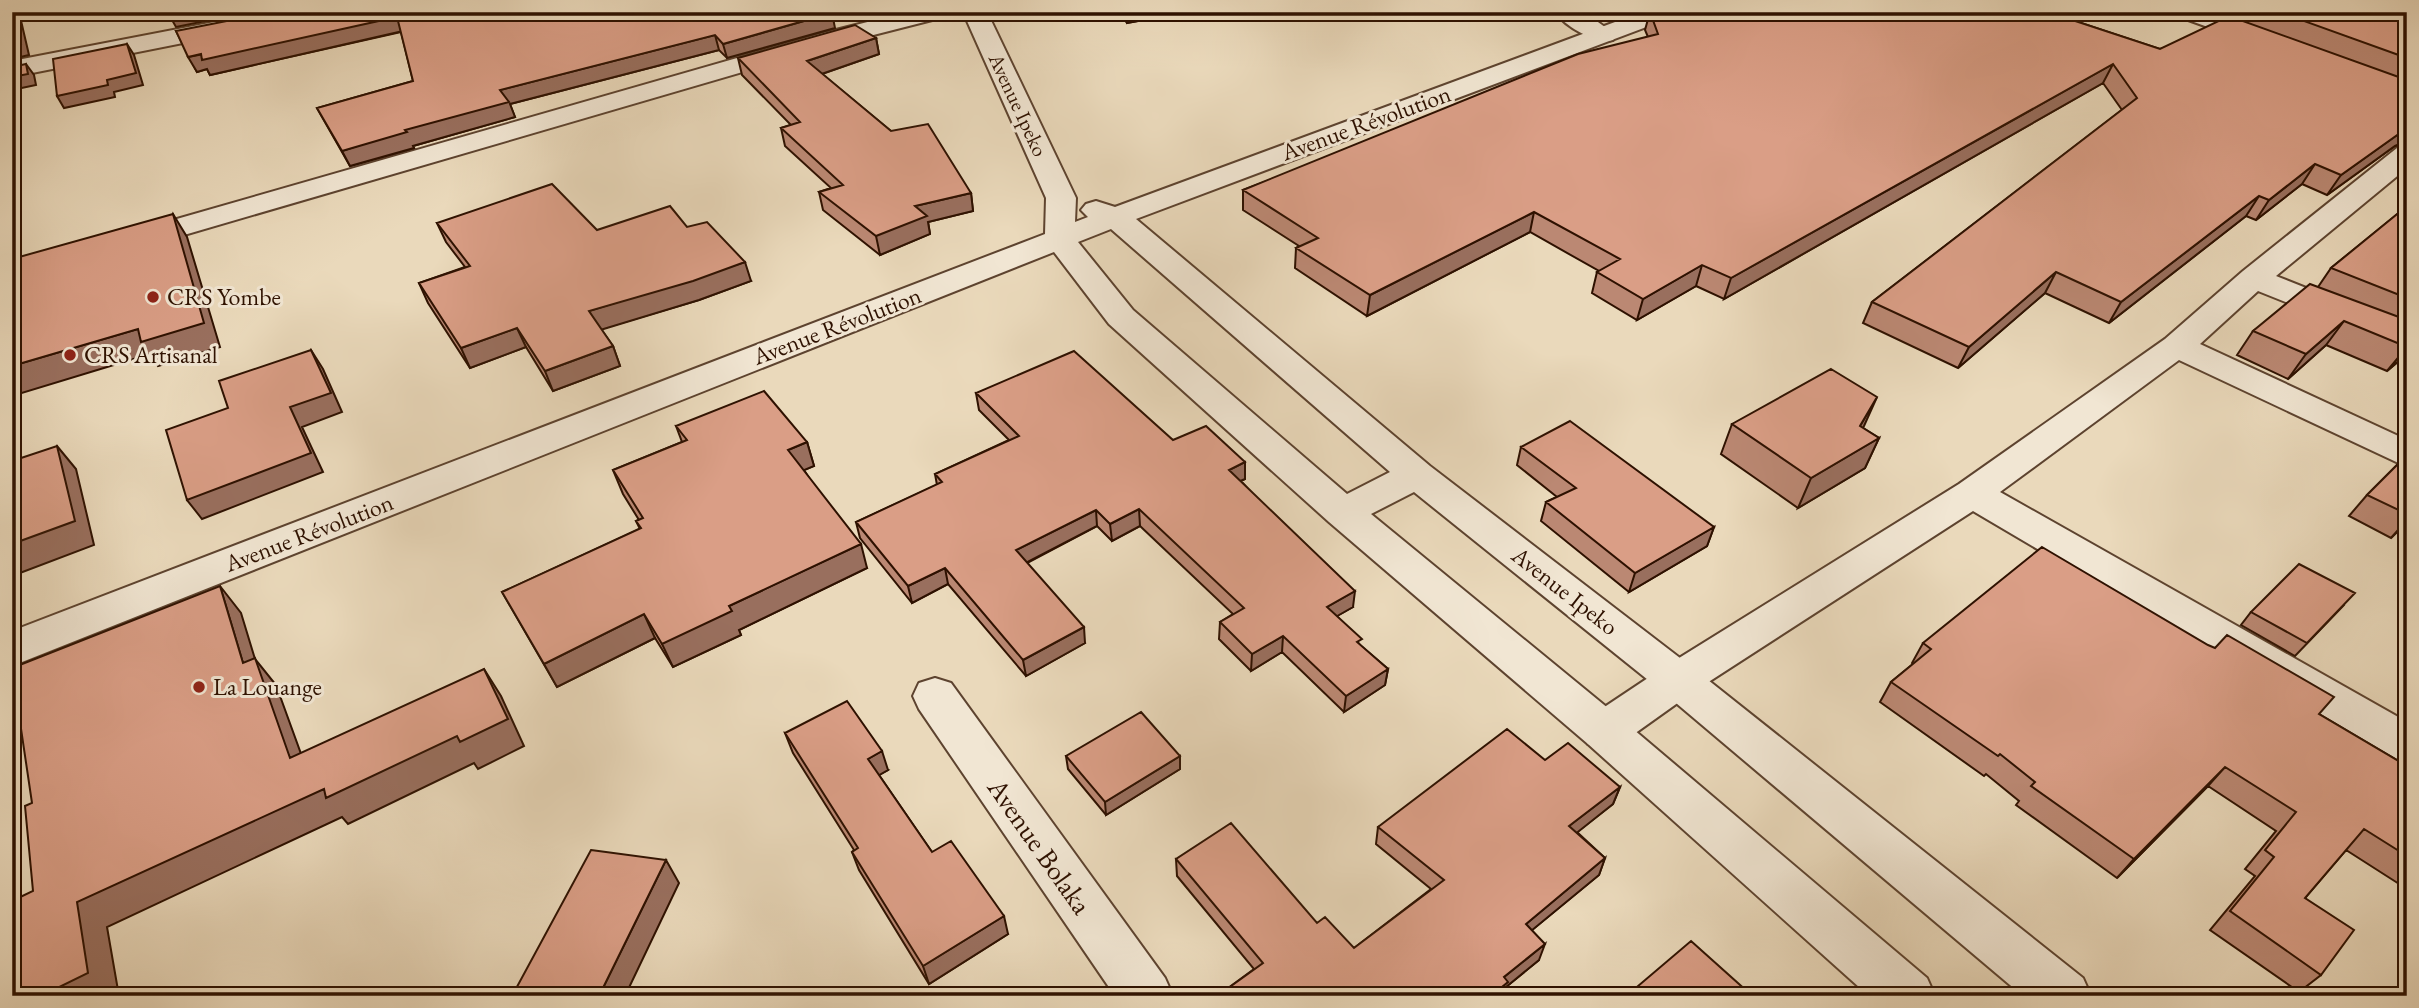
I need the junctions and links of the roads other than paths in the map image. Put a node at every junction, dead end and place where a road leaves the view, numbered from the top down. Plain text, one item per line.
1 (304, 12) edge
2 (936, 12) edge
3 (975, 12) edge
4 (1567, 12) edge
5 (1665, 12) edge
6 (2198, 13) edge
7 (1604, 35) junction
8 (2291, 49) edge
9 (12, 69) edge
10 (2407, 154) edge
11 (1060, 198) junction
12 (1115, 217) junction
13 (1060, 239) junction
14 (105, 249) edge
15 (2255, 278) junction
16 (2407, 340) edge
17 (2178, 346) junction
18 (2407, 455) edge
19 (1417, 475) junction
20 (1972, 492) junction
21 (1343, 512) junction
22 (12, 649) edge
23 (1678, 680) junction
24 (935, 696) dead end
25 (1604, 731) junction
26 (2407, 745) edge
27 (1146, 996) edge
28 (1908, 996) edge
29 (2064, 996) edge

1 - 9 street
2 - 14 street
3 - 11 street, Avenue Ipeko
4 - 7 street
5 - 7 street, Avenue Révolution
6 - 8 street
7 - 12 street, Avenue Révolution
10 - 15 street
11 - 12 street, Avenue Ipeko
11 - 13 street, Avenue Ipeko
12 - 13 street, Avenue Révolution
12 - 19 street, Avenue Ipeko
13 - 21 street
13 - 22 street, Avenue Révolution
15 - 16 street
15 - 17 street
17 - 18 street
17 - 20 street
19 - 21 street
19 - 23 street, Avenue Ipeko
20 - 23 street
20 - 26 street
21 - 25 street
23 - 25 street
23 - 29 street, Avenue Ipeko
24 - 27 street, Avenue Bolaka
25 - 28 street

